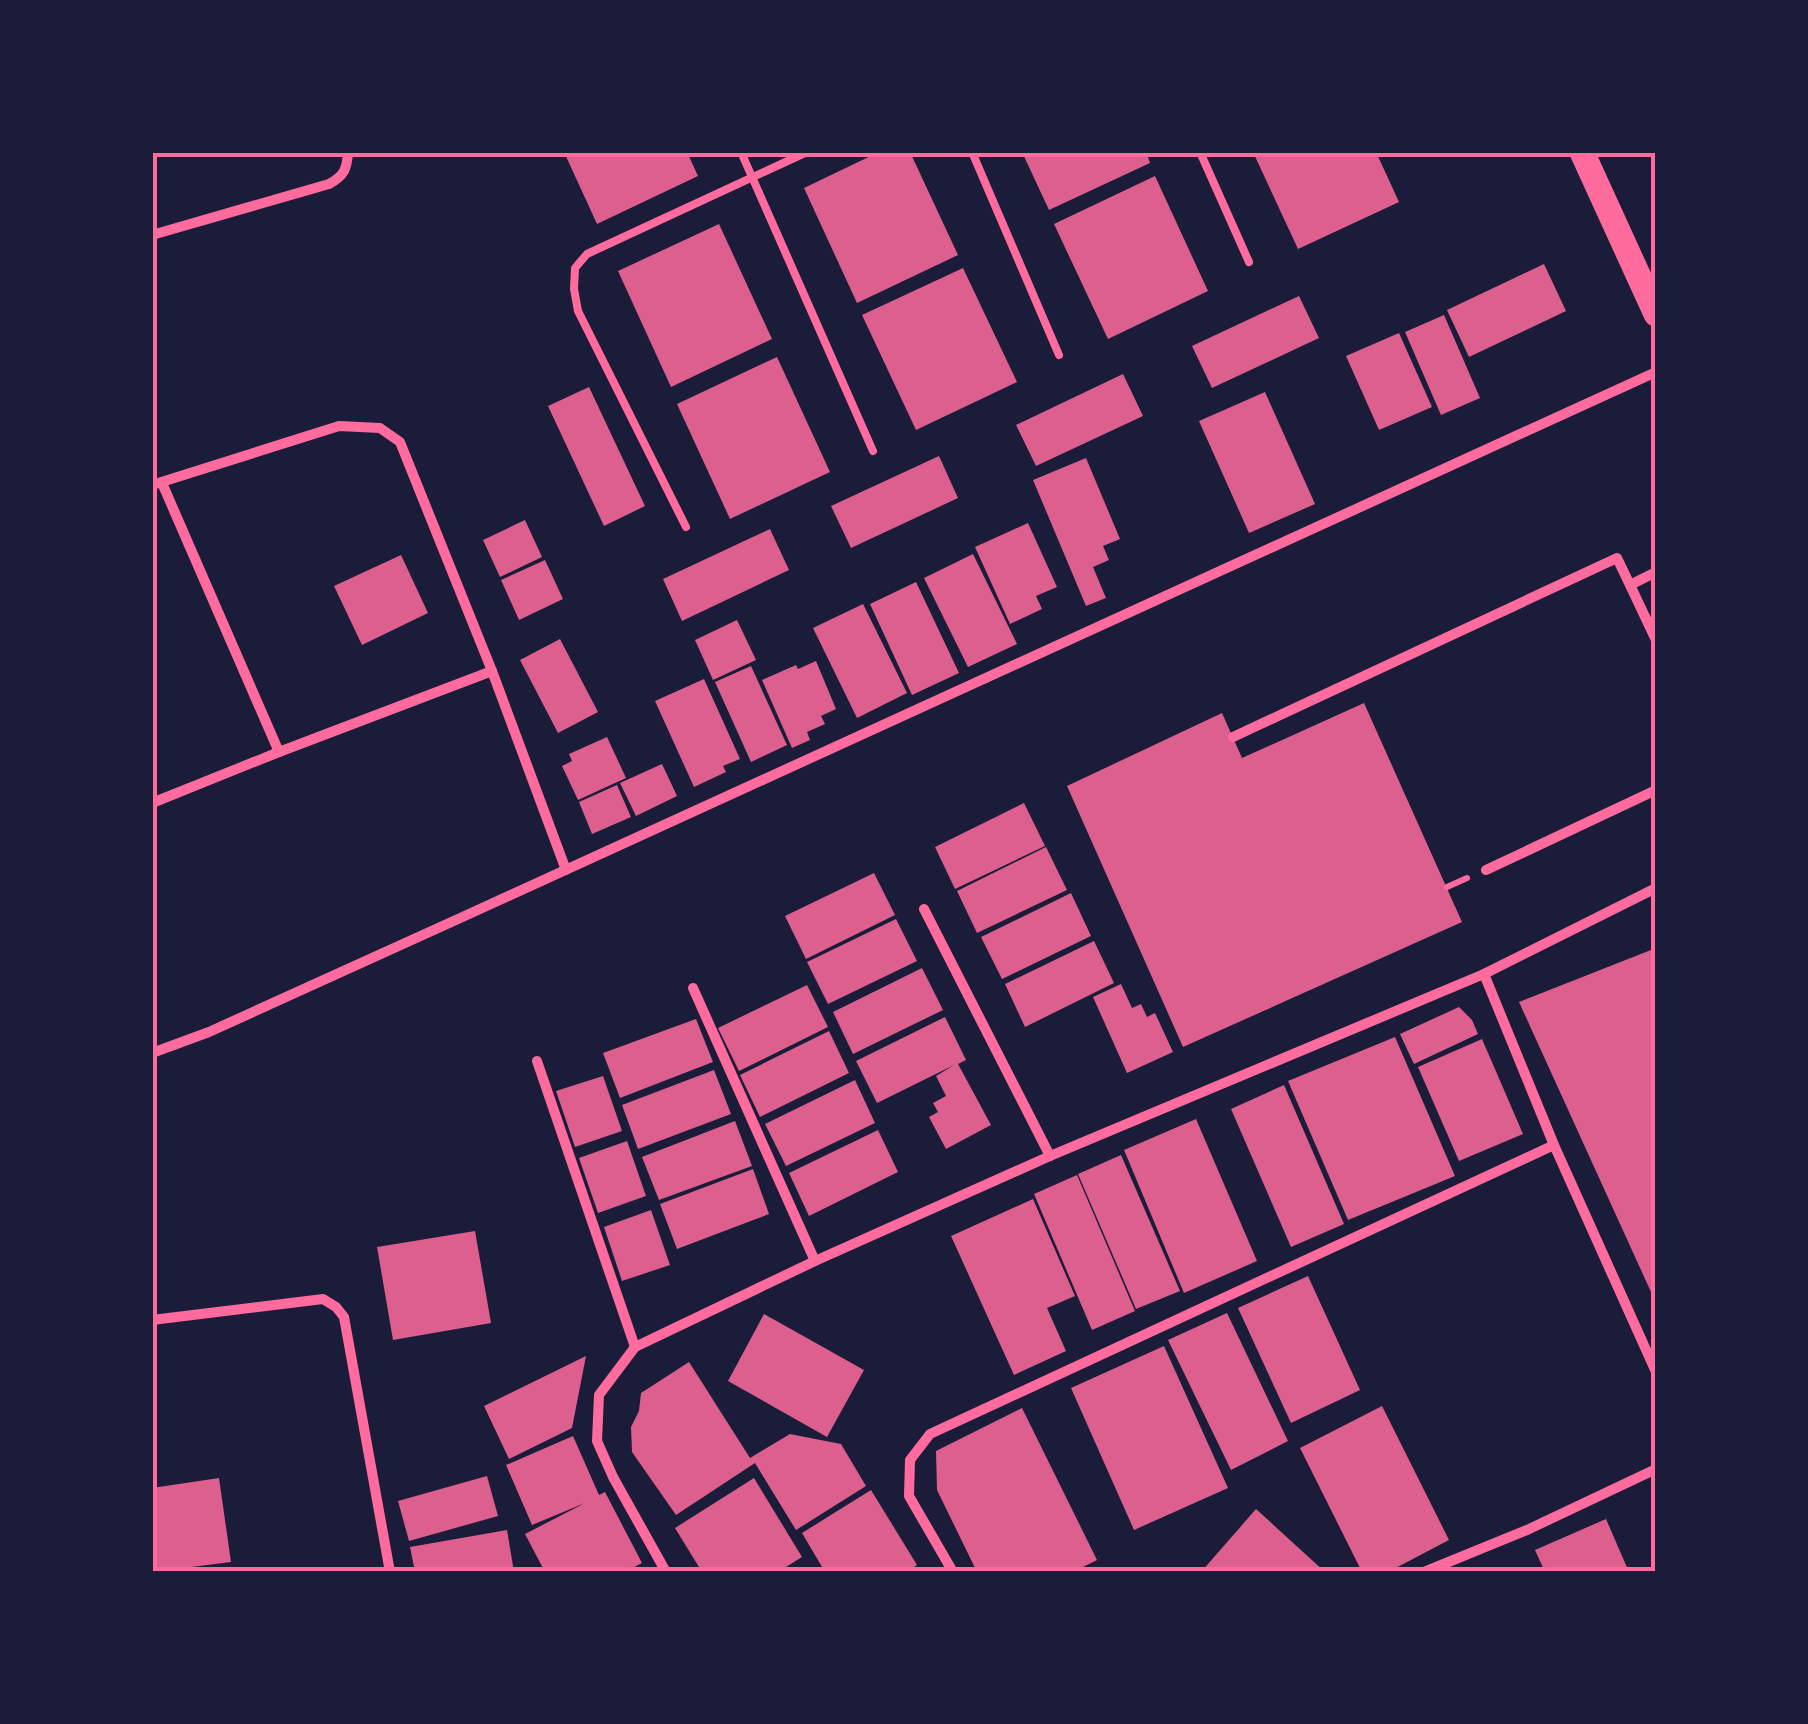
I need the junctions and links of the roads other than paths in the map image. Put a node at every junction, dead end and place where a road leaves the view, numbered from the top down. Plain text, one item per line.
1 (348, 152) edge
2 (741, 152) edge
3 (807, 152) edge
4 (972, 152) edge
5 (1200, 152) edge
6 (1582, 152) edge
7 (752, 178) junction
8 (152, 235) edge
9 (1249, 262) dead end
10 (1656, 314) edge
11 (1058, 356) dead end
12 (1656, 372) edge
13 (873, 451) dead end
14 (157, 484) edge
15 (686, 527) dead end
16 (1656, 572) edge
17 (1630, 585) junction
18 (1656, 640) edge
19 (492, 671) junction
20 (1233, 737) dead end
21 (279, 752) junction
22 (1656, 790) edge
23 (152, 803) edge
24 (566, 870) junction
25 (1486, 870) dead end
26 (1656, 888) edge
27 (924, 909) dead end
28 (1484, 974) junction
29 (693, 988) dead end
30 (154, 1050) edge
31 (537, 1061) dead end
32 (1554, 1144) junction
33 (1050, 1156) junction
34 (815, 1261) junction
35 (152, 1320) edge
36 (636, 1347) junction
37 (1656, 1372) edge
38 (1656, 1469) edge
39 (390, 1572) edge
40 (666, 1572) edge
41 (953, 1572) edge
42 (1424, 1572) edge

1 - 8 street
2 - 7 lane
3 - 7 lane
4 - 11 lane
5 - 9 lane
6 - 10 main road
7 - 13 lane
7 - 15 lane
12 - 24 street
14 - 19 street
14 - 21 street
16 - 17 street
17 - 18 street
17 - 20 street
19 - 21 street
19 - 24 street
21 - 23 street
22 - 25 street
24 - 30 street
26 - 28 street
27 - 33 street
28 - 32 street
28 - 33 street
29 - 34 street
31 - 36 street
32 - 37 street
32 - 41 street
33 - 34 street
34 - 36 street
35 - 39 street
36 - 40 street
38 - 42 street

